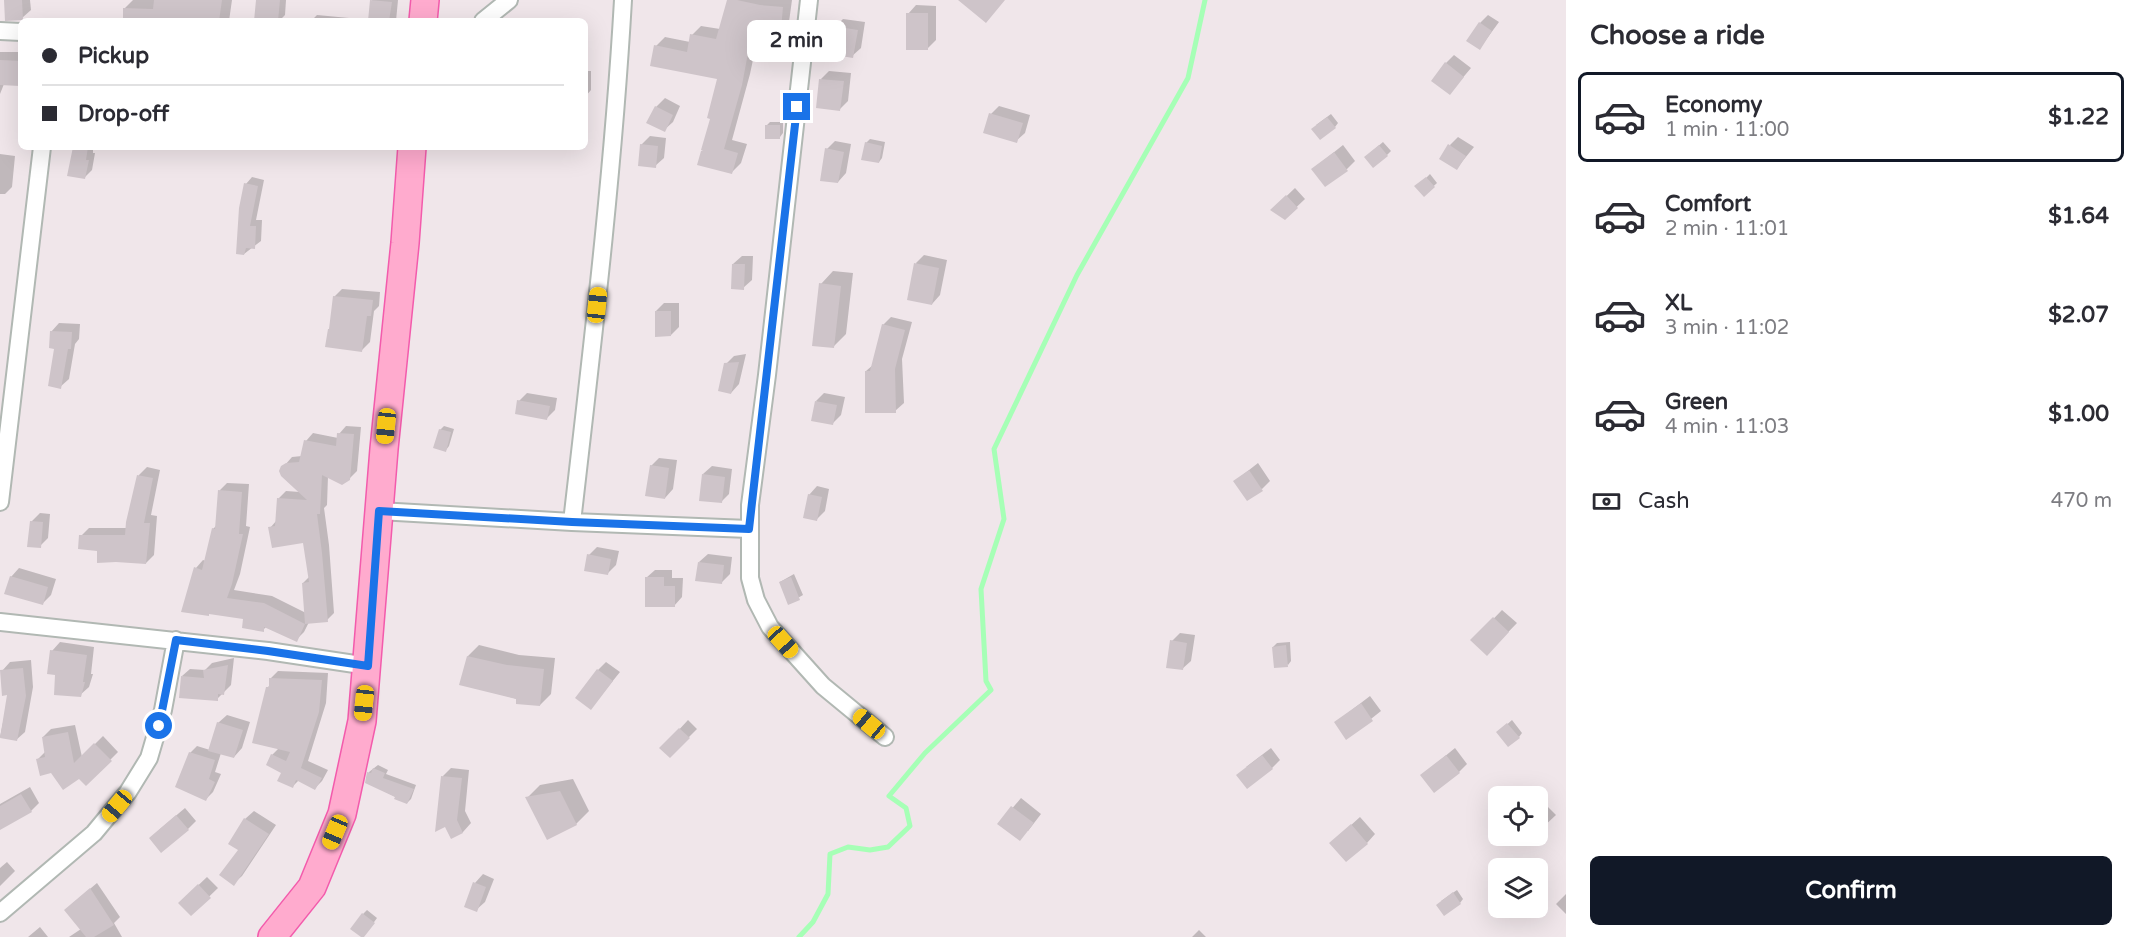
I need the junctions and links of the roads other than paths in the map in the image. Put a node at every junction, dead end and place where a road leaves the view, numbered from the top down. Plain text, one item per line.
1 (425, 0) edge
2 (509, 0) edge
3 (623, 0) edge
4 (809, 0) edge
5 (423, 18) edge
6 (487, 18) edge
7 (0, 31) edge
8 (18, 32) edge
9 (42, 150) edge
10 (412, 150) edge
11 (0, 502) edge
12 (379, 511) junction
13 (572, 522) junction
14 (749, 529) junction
15 (0, 622) edge
16 (176, 640) junction
17 (368, 666) junction
18 (885, 737) dead end
19 (0, 914) edge
20 (272, 937) edge

1 - 5 main road
2 - 6 street
3 - 13 street
4 - 14 street
7 - 8 street
9 - 11 street
10 - 12 main road
12 - 13 street
12 - 17 main road
13 - 14 street
14 - 18 street
15 - 16 street
16 - 17 street
16 - 19 street
17 - 20 main road

